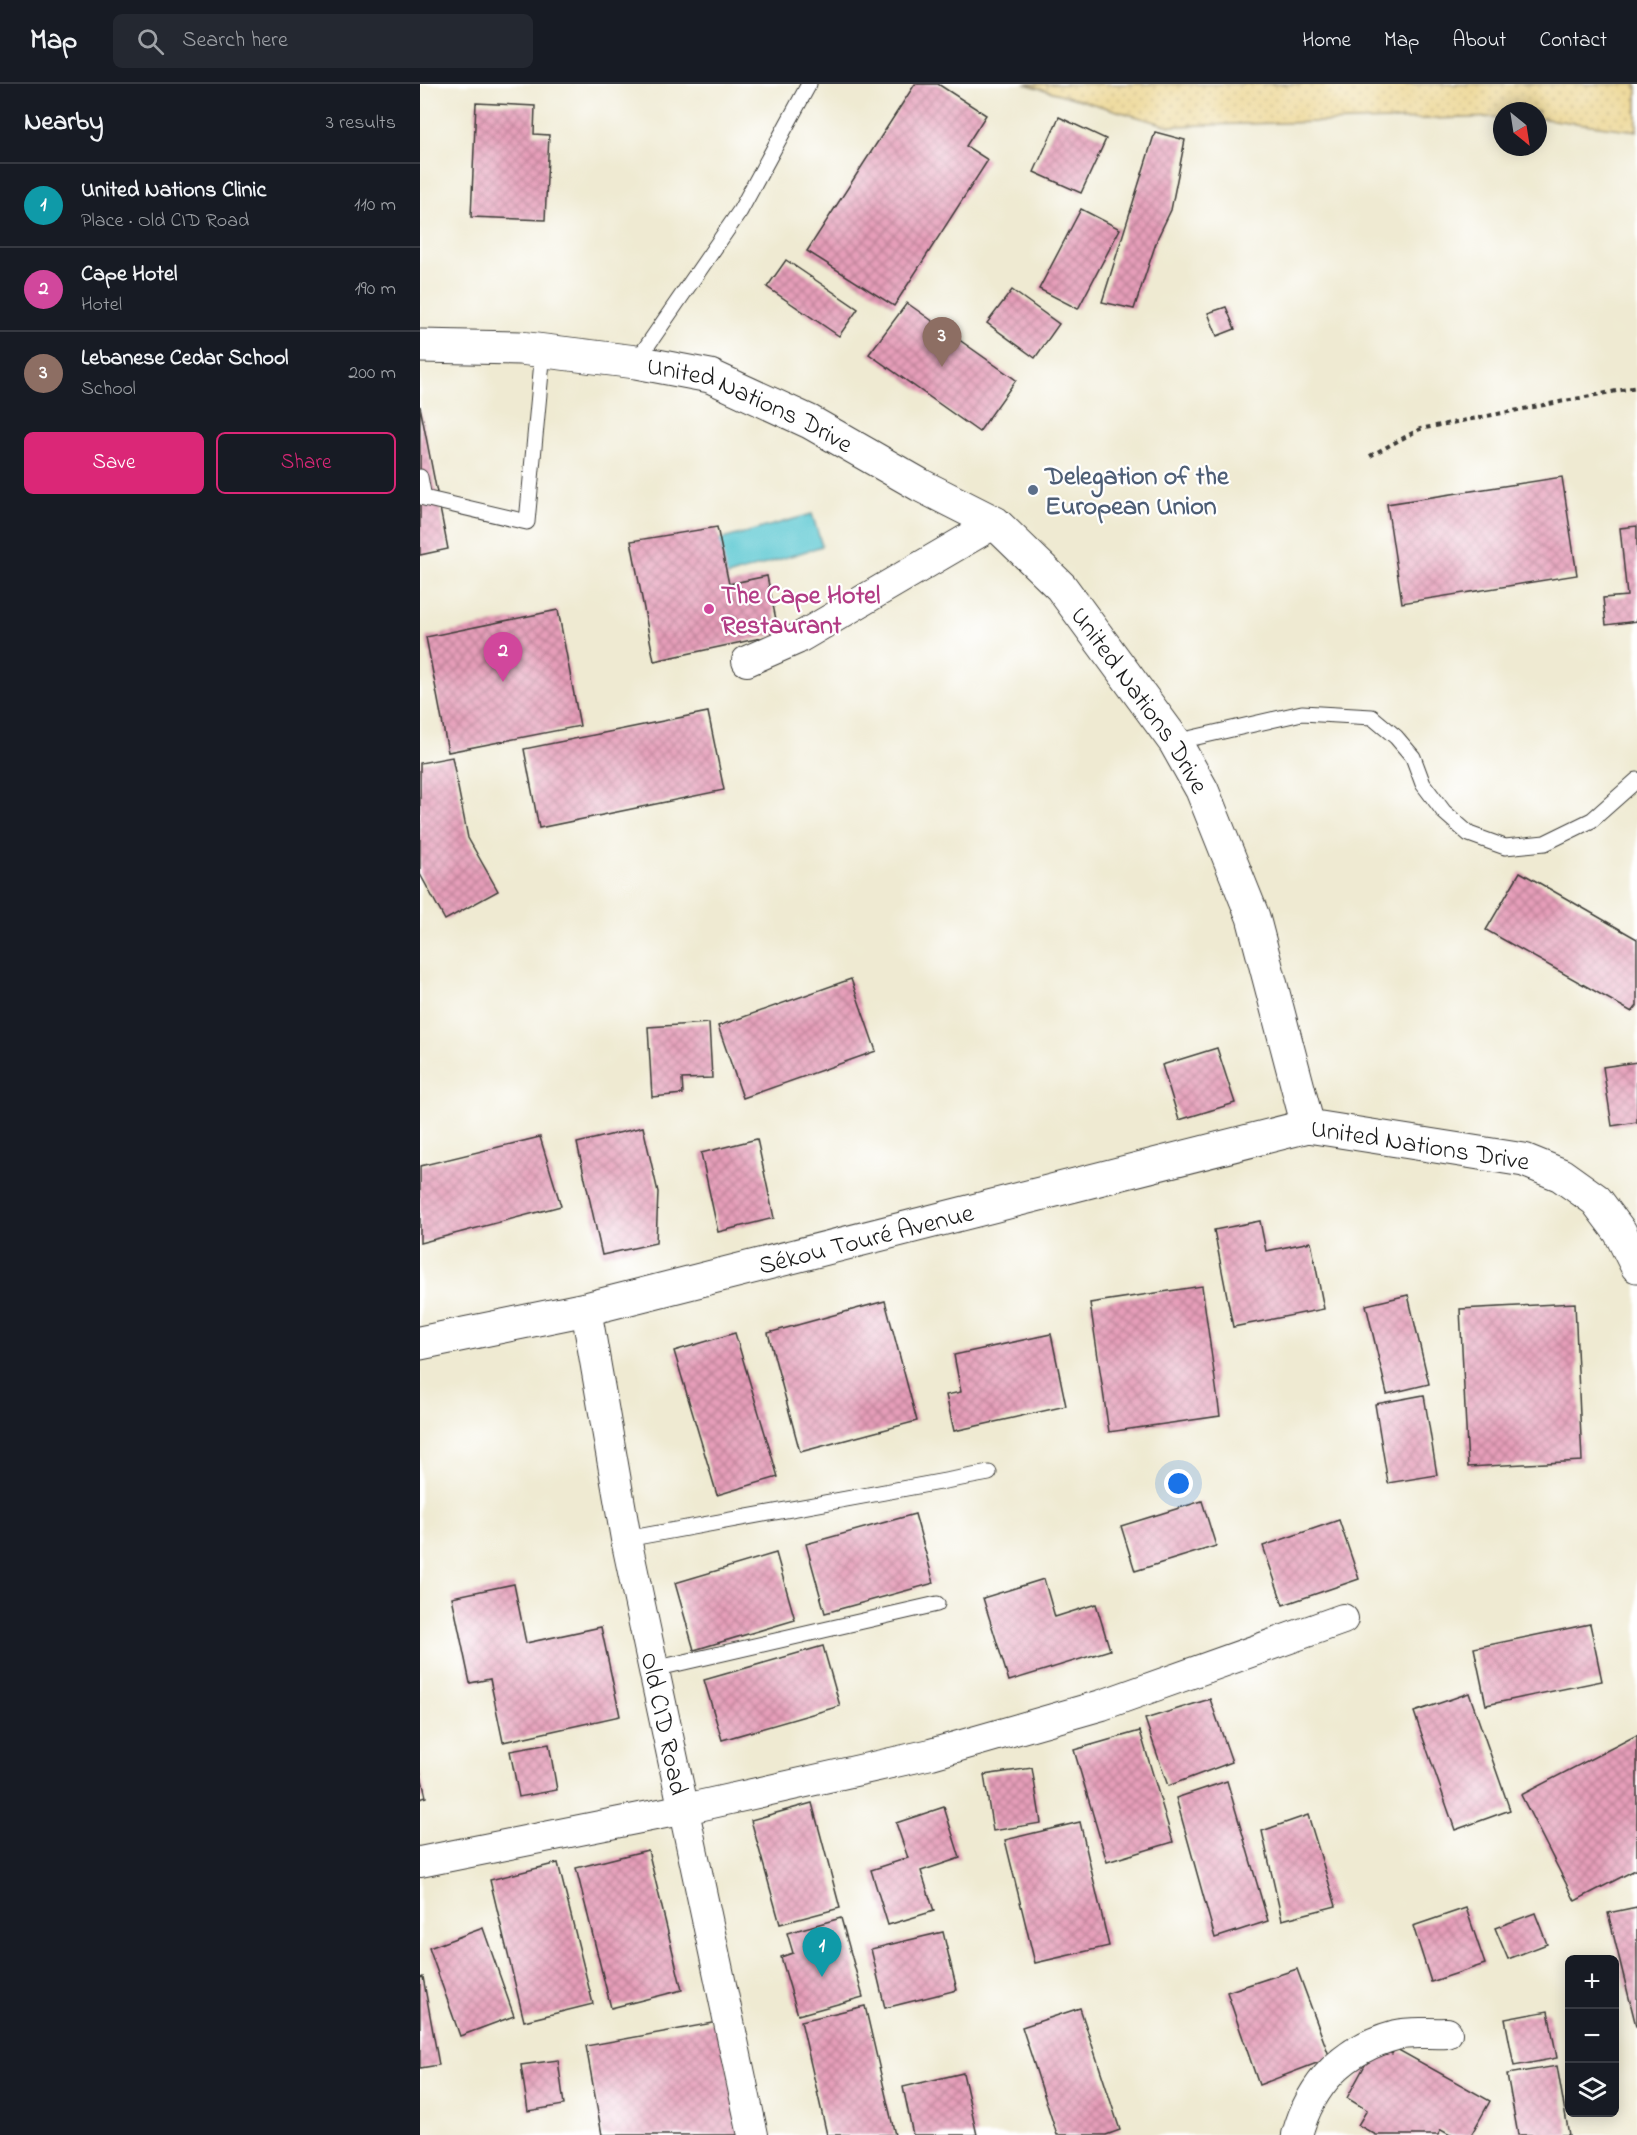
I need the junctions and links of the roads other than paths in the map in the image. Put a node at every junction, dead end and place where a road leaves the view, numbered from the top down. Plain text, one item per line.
1 (809, 84) edge
2 (420, 346) edge
3 (543, 351) junction
4 (636, 362) junction
5 (420, 477) edge
6 (995, 523) junction
7 (747, 661) dead end
8 (1175, 742) junction
9 (1637, 780) edge
10 (1308, 1126) junction
11 (1637, 1266) edge
12 (586, 1309) junction
13 (420, 1343) edge
14 (989, 1473) dead end
15 (626, 1539) junction
16 (937, 1604) dead end
17 (1343, 1619) dead end
18 (654, 1669) junction
19 (685, 1809) junction
20 (420, 1862) edge
21 (1447, 2033) dead end
22 (753, 2135) edge
23 (1297, 2135) edge

1 - 4 lane
2 - 3 street, United Nations Drive
3 - 4 street, United Nations Drive
3 - 5 lane
4 - 6 street, United Nations Drive
6 - 7 street
6 - 8 street, United Nations Drive
8 - 9 lane
8 - 10 street, United Nations Drive
10 - 11 street, United Nations Drive
10 - 12 street, Sékou Touré Avenue
12 - 13 street, Sékou Touré Avenue
12 - 15 street, Old CID Road
14 - 15 lane
15 - 18 street, Old CID Road
16 - 18 lane
17 - 19 street
18 - 19 street, Old CID Road
19 - 20 street
19 - 22 street, Old CID Road
21 - 23 street

